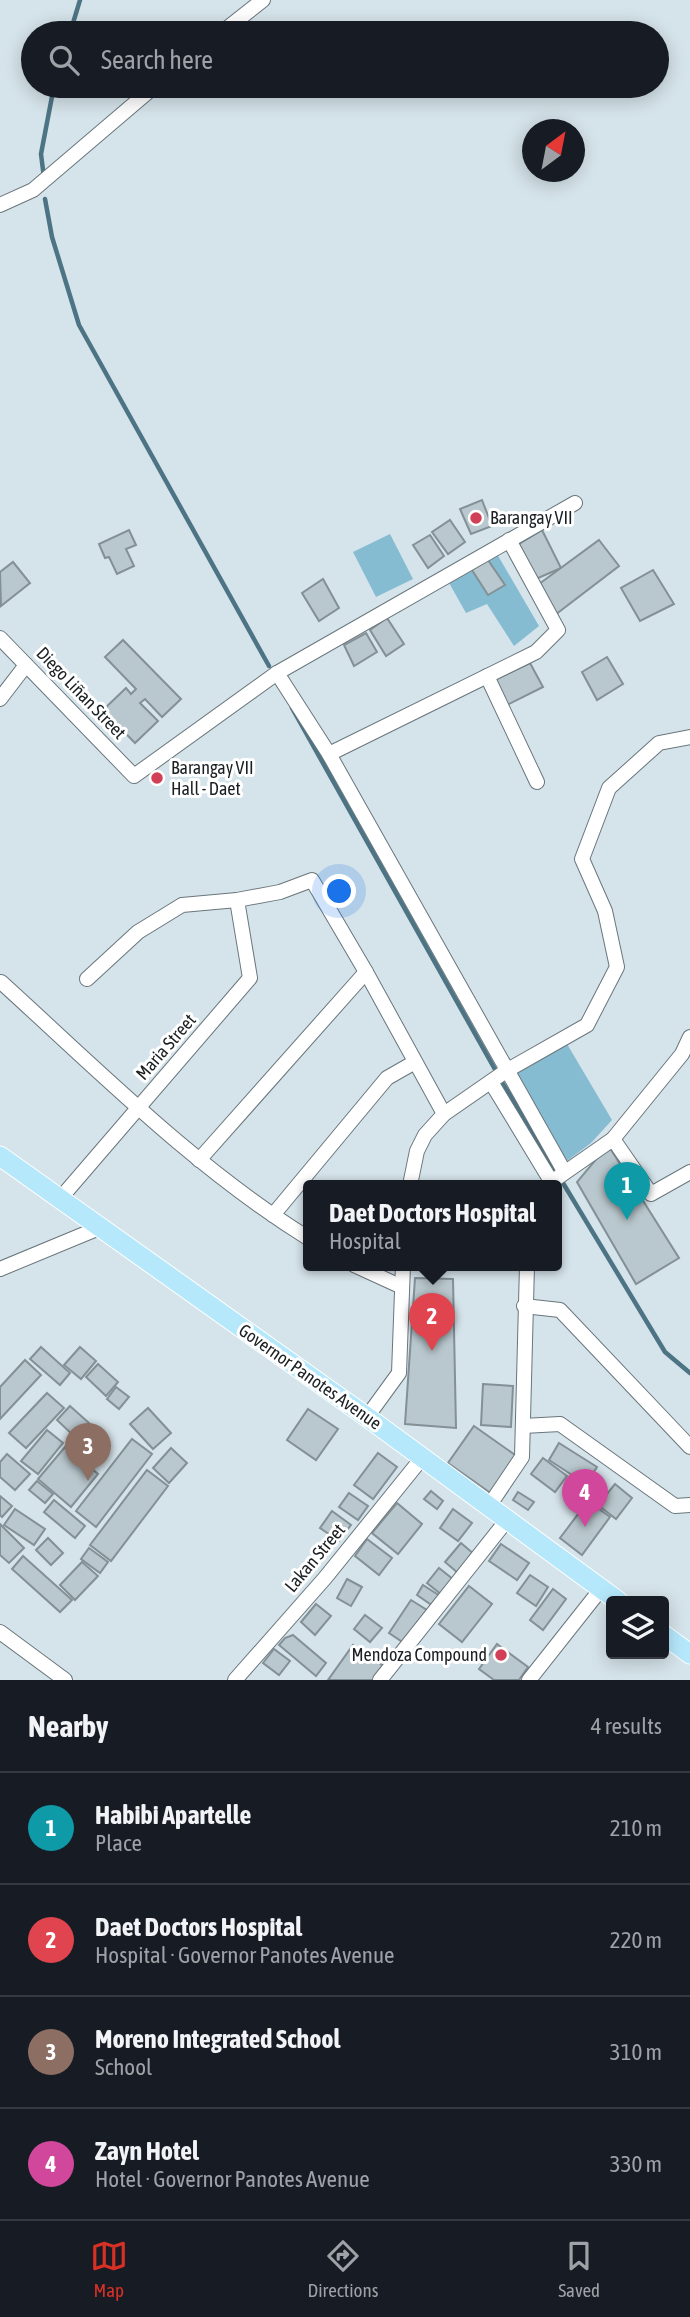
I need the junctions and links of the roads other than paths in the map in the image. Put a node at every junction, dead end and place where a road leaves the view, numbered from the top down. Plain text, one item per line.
1 (263, 0) edge
2 (236, 21) edge
3 (141, 98) edge
4 (0, 205) edge
5 (575, 503) dead end
6 (509, 540) junction
7 (0, 638) edge
8 (26, 665) junction
9 (277, 673) junction
10 (487, 676) junction
11 (0, 699) edge
12 (690, 737) edge
13 (329, 754) junction
14 (537, 782) dead end
15 (237, 900) junction
16 (366, 972) junction
17 (87, 979) dead end
18 (1, 982) edge
19 (690, 1037) edge
20 (686, 1056) edge
21 (415, 1062) junction
22 (506, 1071) junction
23 (491, 1082) junction
24 (138, 1108) junction
25 (444, 1114) junction
26 (613, 1139) junction
27 (0, 1156) edge
28 (199, 1160) junction
29 (564, 1171) junction
30 (690, 1172) edge
31 (411, 1180) edge
32 (547, 1180) edge
33 (553, 1180) edge
34 (59, 1200) junction
35 (273, 1215) junction
36 (99, 1228) junction
37 (303, 1235) edge
38 (0, 1269) edge
39 (367, 1271) edge
40 (402, 1271) edge
41 (527, 1271) edge
42 (402, 1287) junction
43 (524, 1306) junction
44 (367, 1417) junction
45 (523, 1426) junction
46 (690, 1447) edge
47 (422, 1458) junction
48 (690, 1505) edge
49 (489, 1507) junction
50 (507, 1520) junction
51 (601, 1588) junction
52 (611, 1596) edge
53 (0, 1632) edge
54 (669, 1637) edge
55 (687, 1647) edge
56 (65, 1680) edge
57 (235, 1680) edge
58 (380, 1680) edge
59 (529, 1680) edge

1 - 2 street
3 - 4 street
5 - 6 street
6 - 9 street
6 - 10 street
7 - 8 street, Diego Liñan Street
8 - 9 street, Diego Liñan Street
8 - 11 street
9 - 13 street
10 - 13 street
10 - 14 street
12 - 22 street
13 - 22 street
15 - 16 street
15 - 17 street
15 - 24 street, Maria Street
16 - 21 street
16 - 28 street
18 - 24 street
19 - 20 street
20 - 26 street
21 - 25 street
21 - 35 street
22 - 23 street
22 - 29 street
23 - 25 street
23 - 32 street
24 - 28 street
24 - 34 street, Maria Street
25 - 31 street
26 - 29 street
26 - 30 street
27 - 34 main road, Governor Panotes Avenue
28 - 35 street
29 - 33 street
34 - 36 main road, Governor Panotes Avenue
35 - 37 street
36 - 38 street
36 - 44 main road, Governor Panotes Avenue
39 - 42 street
40 - 42 street
41 - 43 street
42 - 44 street
43 - 45 street
43 - 46 street
44 - 47 main road, Governor Panotes Avenue
45 - 48 street
45 - 49 street
47 - 49 main road, Governor Panotes Avenue
47 - 57 street, Lakan Street
49 - 50 main road, Governor Panotes Avenue
50 - 51 main road, Governor Panotes Avenue
50 - 58 street
51 - 52 main road, Governor Panotes Avenue
51 - 59 street
53 - 56 street
54 - 55 main road

